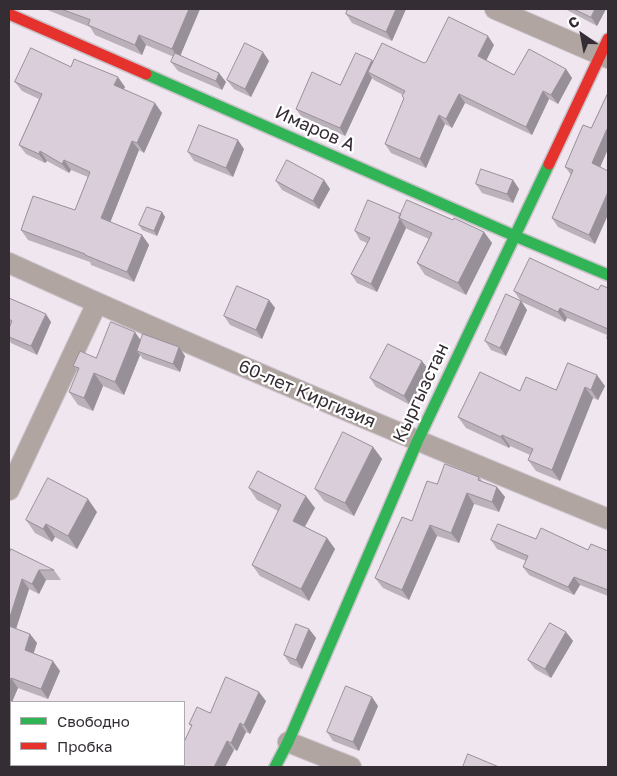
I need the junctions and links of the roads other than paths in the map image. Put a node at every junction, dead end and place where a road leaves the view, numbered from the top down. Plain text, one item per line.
1 (495, 9) edge
2 (9, 14) edge
3 (606, 50) edge
4 (515, 236) junction
5 (9, 263) edge
6 (608, 275) edge
7 (97, 303) junction
8 (417, 442) junction
9 (9, 490) edge
10 (608, 519) edge
11 (288, 742) junction
12 (275, 767) edge
13 (351, 767) edge

1 - 3 street
2 - 4 street, Имаров А
3 - 4 street, Кыргызстан
4 - 6 street, Имаров А
4 - 8 street, Кыргызстан
5 - 7 street, 60-лет Киргизия
7 - 8 street, 60-лет Киргизия
7 - 9 street
8 - 10 street, 60-лет Киргизия
8 - 11 street, Кыргызстан
11 - 12 street, Кыргызстан
11 - 13 street

